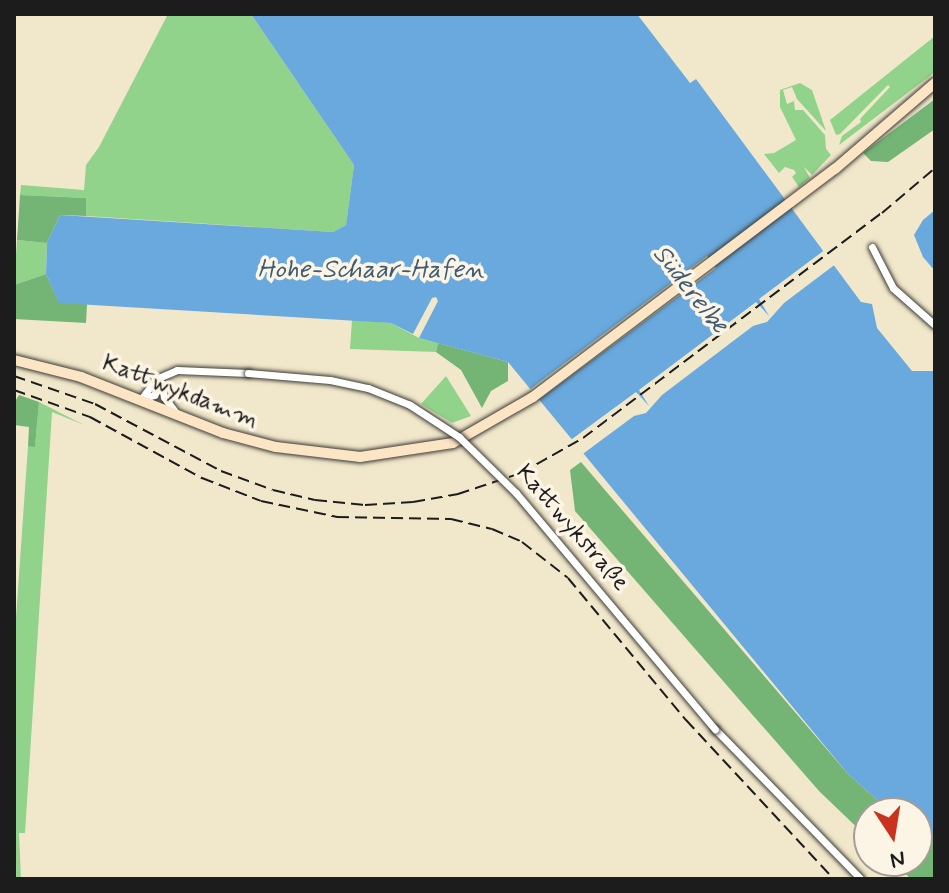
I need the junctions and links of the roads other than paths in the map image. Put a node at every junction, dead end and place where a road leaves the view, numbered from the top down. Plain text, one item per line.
1 (935, 83) edge
2 (872, 247) dead end
3 (935, 325) edge
4 (14, 360) edge
5 (162, 381) junction
6 (141, 399) junction
7 (178, 415) junction
8 (861, 879) edge

1 - 7 main road, Kattwykdamm
2 - 3 street
4 - 6 main road, Kattwykdamm
5 - 6 street
5 - 7 street
5 - 8 street, Kattwykstraße, bridge
6 - 7 main road, Kattwykdamm

